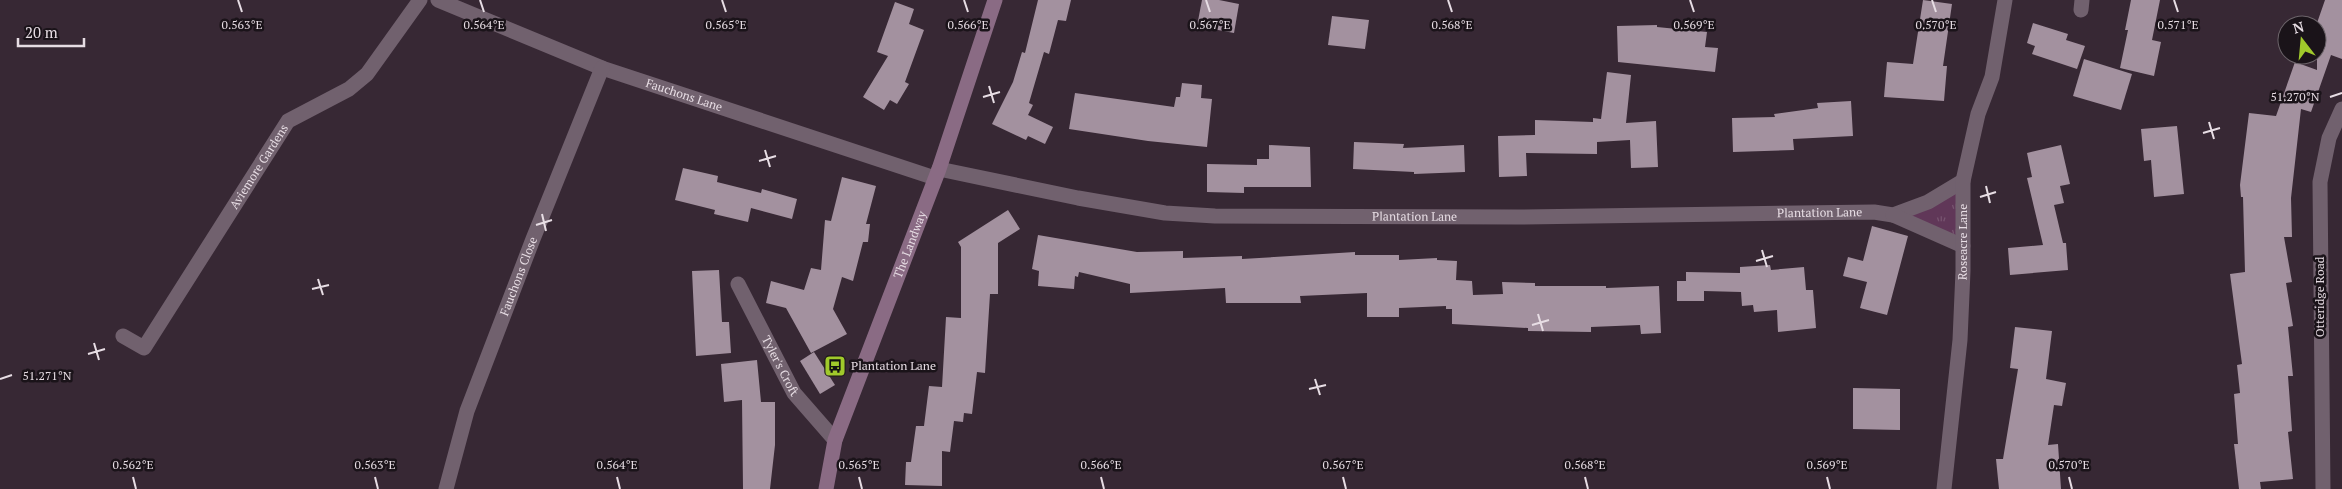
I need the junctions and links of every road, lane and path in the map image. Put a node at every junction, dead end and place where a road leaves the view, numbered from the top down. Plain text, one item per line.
1 (420, 0) edge
2 (438, 0) edge
3 (995, 0) edge
4 (2005, 0) edge
5 (602, 68) junction
6 (2342, 109) edge
7 (937, 174) junction
8 (1963, 181) junction
9 (1893, 215) junction
10 (1963, 246) junction
11 (738, 284) dead end
12 (123, 336) dead end
13 (835, 440) junction
14 (446, 489) edge
15 (826, 489) edge
16 (1944, 489) edge
17 (2323, 489) edge

1 - 12 street, Aviemore Gardens
2 - 5 street, Fauchons Lane
3 - 7 street, The Landway
4 - 8 street, Roseacre Lane
5 - 7 street, Fauchons Lane
5 - 14 street, Fauchons Close
6 - 17 street, Otteridge Road
7 - 9 street, Plantation Lane
7 - 13 street, The Landway
8 - 9 street, Plantation Lane
8 - 10 street, Roseacre Lane
9 - 10 street, Plantation Lane
10 - 16 street, Roseacre Lane
11 - 13 street, Tyler's Croft
13 - 15 street, The Landway

